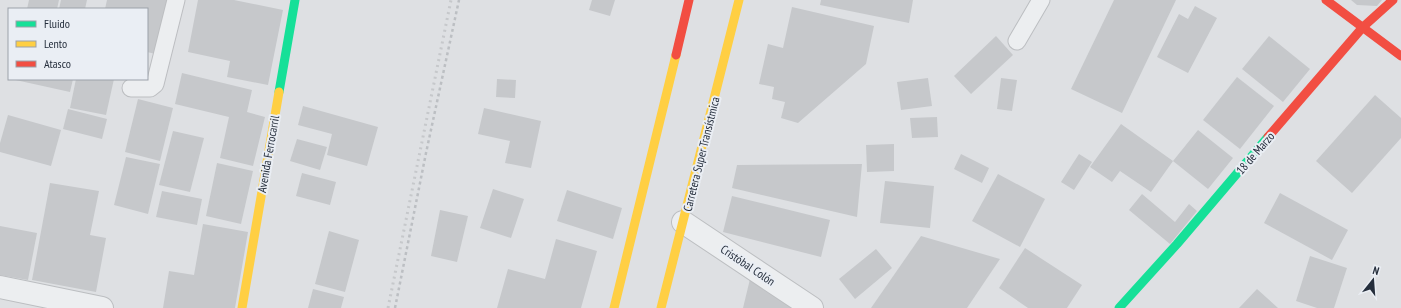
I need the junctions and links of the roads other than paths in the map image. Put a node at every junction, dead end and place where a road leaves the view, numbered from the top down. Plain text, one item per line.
1 (176, 0) edge
2 (295, 0) edge
3 (689, 0) edge
4 (739, 0) edge
5 (1041, 0) edge
6 (1326, 0) edge
7 (1393, 0) edge
8 (1363, 27) junction
9 (1017, 42) dead end
10 (1401, 56) edge
11 (131, 88) dead end
12 (684, 222) junction
13 (0, 287) edge
14 (102, 308) edge
15 (242, 308) edge
16 (614, 308) edge
17 (661, 308) edge
18 (812, 308) edge
19 (1118, 308) edge

1 - 11 lane
2 - 15 main road, Avenida Ferrocarril
3 - 16 main road
4 - 12 main road, Carretera Super Transístmica
5 - 9 lane
6 - 8 main road
7 - 8 main road, 18 de Marzo
8 - 10 main road
8 - 19 main road, 18 de Marzo
12 - 17 main road, Carretera Super Transístmica
12 - 18 street, Cristóbal Colón
13 - 14 street

